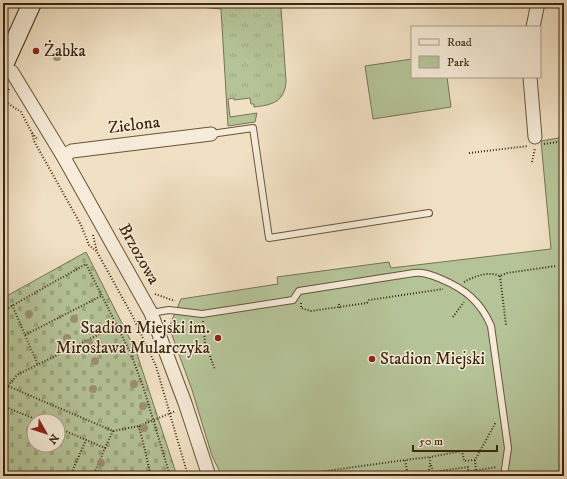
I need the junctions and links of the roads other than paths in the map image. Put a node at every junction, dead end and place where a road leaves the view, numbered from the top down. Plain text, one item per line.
1 (32, 3) edge
2 (538, 3) edge
3 (533, 26) edge
4 (3, 67) edge
5 (530, 78) edge
6 (211, 134) joint
7 (537, 142) road end
8 (62, 156) junction
9 (429, 213) dead end
10 (151, 313) junction
11 (209, 476) edge
12 (504, 476) edge

1 - 4 main road
2 - 3 street
4 - 8 street, Brzozowa
5 - 7 street
6 - 8 street, Zielona
6 - 9 lane
8 - 10 street, Brzozowa
10 - 11 street, Brzozowa
10 - 12 lane

